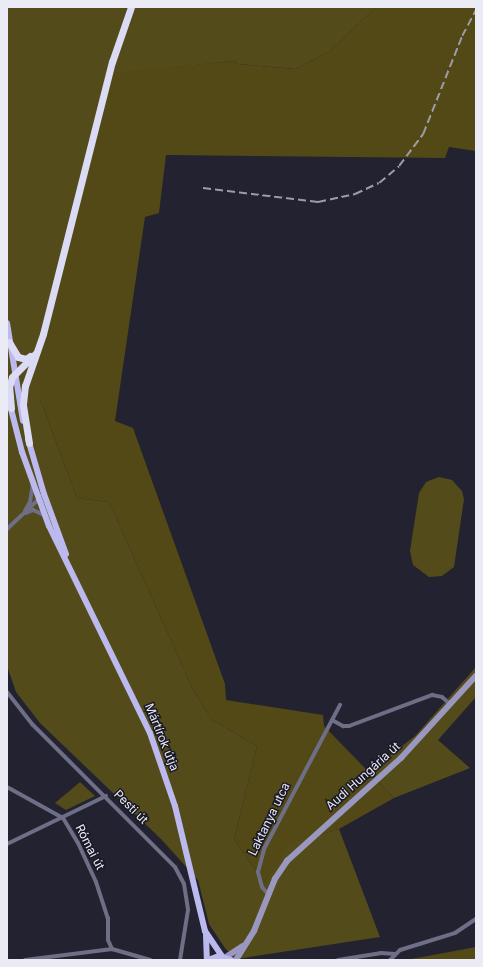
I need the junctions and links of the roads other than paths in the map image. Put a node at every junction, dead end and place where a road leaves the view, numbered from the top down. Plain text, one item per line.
1 (131, 7) edge
2 (7, 323) edge
3 (9, 342) junction
4 (38, 349) junction
5 (14, 375) junction
6 (7, 392) edge
7 (11, 408) junction
8 (29, 443) junction
9 (33, 482) junction
10 (44, 494) junction
11 (39, 500) junction
12 (44, 515) junction
13 (21, 516) junction
14 (7, 529) edge
15 (68, 561) junction
16 (476, 676) edge
17 (7, 692) edge
18 (450, 704) junction
19 (340, 705) dead end
20 (332, 720) junction
21 (7, 787) edge
22 (106, 796) junction
23 (63, 818) junction
24 (7, 844) edge
25 (268, 894) junction
26 (476, 919) edge
27 (205, 931) junction
28 (244, 945) junction
29 (112, 949) junction
30 (395, 954) junction
31 (226, 958) edge
32 (25, 960) edge
33 (150, 960) edge
34 (180, 960) edge
35 (208, 960) edge
36 (236, 960) edge
37 (338, 960) edge
38 (390, 960) edge

1 - 4 highway
2 - 3 main road
3 - 4 highway
3 - 5 main road
4 - 5 highway
4 - 8 highway
5 - 7 highway
5 - 8 main road
6 - 7 main road
7 - 9 main road
8 - 10 main road
9 - 11 main road
9 - 13 street
10 - 11 street
10 - 15 main road
11 - 12 main road
11 - 13 street
12 - 13 street
12 - 15 main road
13 - 14 street
15 - 27 main road, Mártírok útja
16 - 18 street, Audi Hungária út
17 - 22 street, Pesti út
18 - 20 street
18 - 25 street, Audi Hungária út
19 - 20 street, Laktanya utca
20 - 25 street, Laktanya utca
21 - 23 street, Római út
22 - 23 street
22 - 34 street, Pesti út
23 - 24 street
23 - 29 street, Római út
25 - 28 street
26 - 30 street
27 - 31 main road, Mártírok útja
27 - 35 main road, Mártírok útja
28 - 31 street
28 - 36 street
29 - 32 street
29 - 33 street
30 - 37 street
30 - 38 street
31 - 35 main road, Mártírok útja

